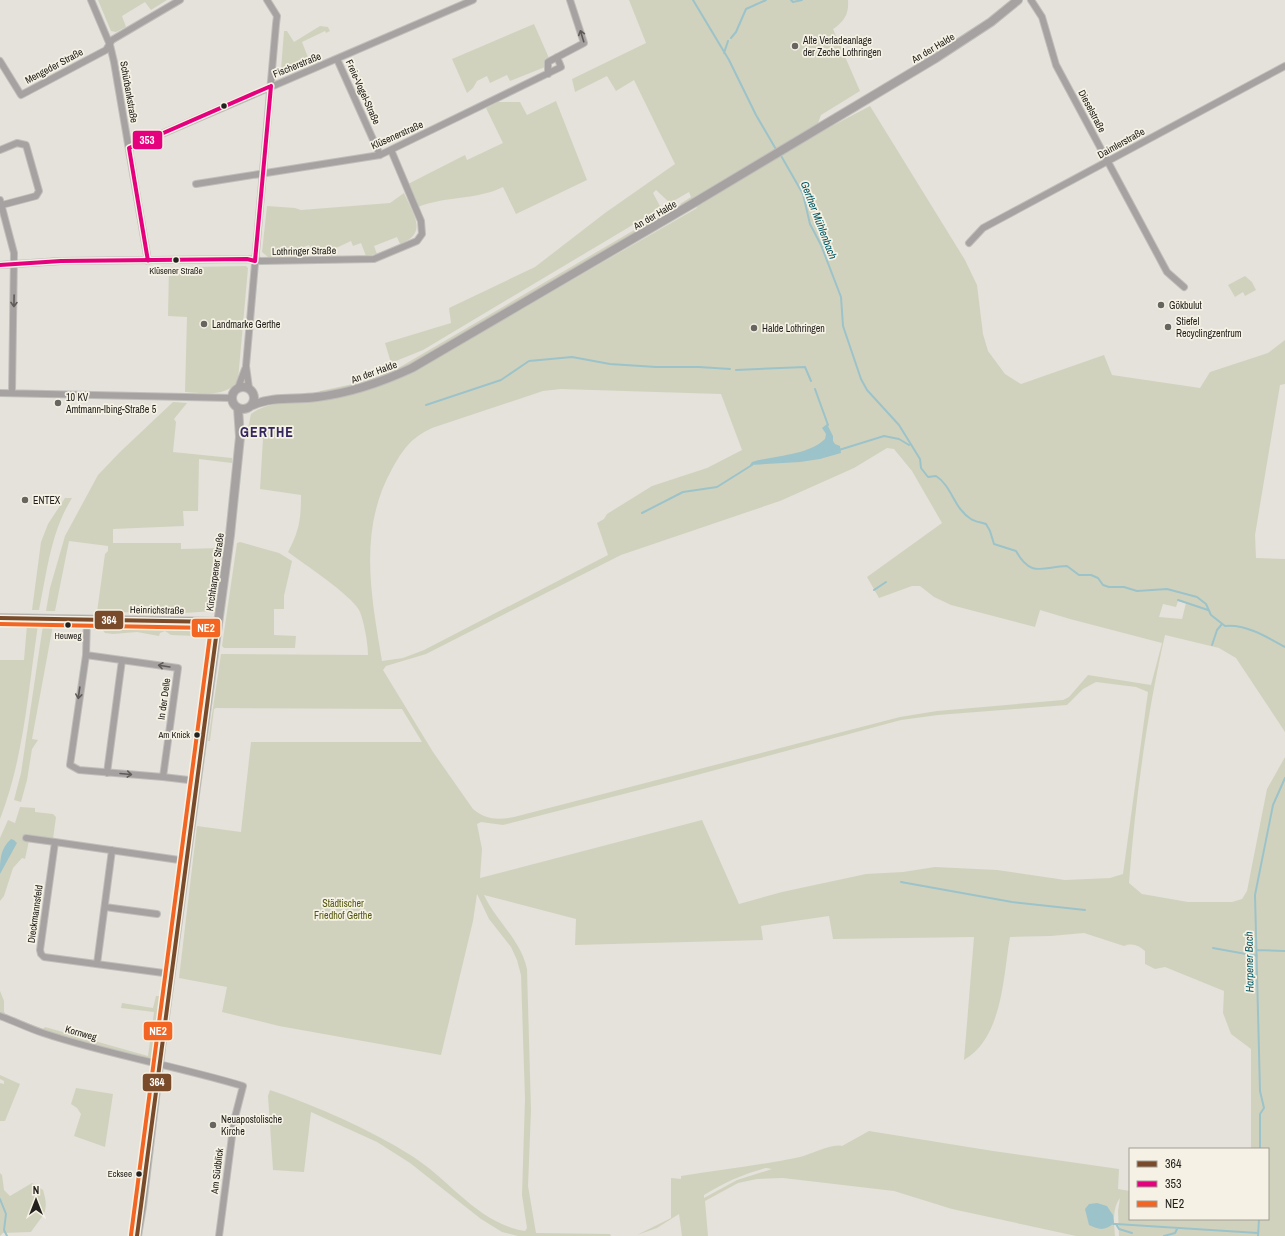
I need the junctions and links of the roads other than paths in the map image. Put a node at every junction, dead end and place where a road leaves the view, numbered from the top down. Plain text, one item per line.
1 (92, 0) edge
2 (180, 0) edge
3 (268, 0) edge
4 (473, 0) edge
5 (570, 0) edge
6 (1018, 0) edge
7 (1031, 0) edge
8 (110, 45) junction
9 (557, 57) junction
10 (337, 59) junction
11 (0, 61) edge
12 (1285, 66) edge
13 (548, 74) junction
14 (271, 86) junction
15 (128, 148) junction
16 (0, 150) edge
17 (391, 150) junction
18 (380, 156) junction
19 (1107, 162) junction
20 (263, 174) junction
21 (196, 184) dead end
22 (1, 202) edge
23 (970, 242) dead end
24 (148, 261) junction
25 (255, 261) junction
26 (14, 262) junction
27 (0, 264) edge
28 (1184, 287) dead end
29 (246, 366) junction
30 (238, 388) junction
31 (251, 390) junction
32 (0, 393) edge
33 (12, 393) junction
34 (232, 398) junction
35 (282, 399) junction
36 (251, 406) junction
37 (238, 408) junction
38 (240, 434) junction
39 (0, 618) edge
40 (88, 619) junction
41 (218, 622) junction
42 (86, 655) junction
43 (122, 660) junction
44 (107, 772) junction
45 (163, 777) junction
46 (197, 781) junction
47 (26, 838) dead end
48 (55, 842) junction
49 (112, 850) junction
50 (186, 861) junction
51 (105, 907) junction
52 (157, 914) dead end
53 (97, 964) junction
54 (171, 974) junction
55 (0, 1016) edge
56 (159, 1065) junction
57 (244, 1086) joint
58 (136, 1236) edge
59 (219, 1236) edge

1 - 8 street, Schürbankstraße
2 - 8 street
3 - 14 street
4 - 10 street, Fischerstraße
9 -> 5 street
6 - 35 street, An der Halde
7 - 19 street, Dieselstraße
8 - 11 street, Mengeder Straße
8 - 15 street, Schürbankstraße
9 - 13 street
9 - 13 street, Klüsenerstraße
10 - 14 street, Fischerstraße
10 - 18 street, Freie-Vogel-Straße
12 - 19 street, Daimlerstraße
13 - 17 street, Klüsenerstraße
14 - 15 street, Fischerstraße
14 - 20 street
15 - 24 street, Schürbankstraße
16 - 22 street
17 - 18 street, Klüsenerstraße
17 - 25 street, Lothringer Straße
18 - 20 street, Klüsenerstraße
19 - 23 street, Daimlerstraße
19 - 28 street, Dieselstraße
20 - 21 street, Klüsenerstraße
20 - 25 street
22 - 26 street
24 - 25 street, Lothringer Straße
24 - 26 street, Lothringer Straße
25 - 29 street
26 - 27 street, Lothringer Straße
26 -> 33 street
29 - 30 street
29 - 31 street
30 - 31 street
30 - 34 street
31 - 35 street, An der Halde
31 - 36 street
32 - 33 street
33 - 34 street
34 - 37 street
35 - 36 street, An der Halde
36 - 37 street
36 - 38 street, Kirchharpener Straße
37 - 38 street, Kirchharpener Straße
38 - 41 street, Kirchharpener Straße
39 - 40 street, Heinrichstraße
40 - 41 street, Heinrichstraße
40 - 42 street
41 - 46 street, Kirchharpener Straße
42 - 43 street, In der Delle
42 -> 44 street
43 - 44 street
45 -> 43 street, In der Delle
44 -> 45 street
45 - 46 street
46 - 50 street, Kirchharpener Straße
47 - 48 street
48 - 49 street
48 - 53 street, Dieckmannsfeld
49 - 50 street
49 - 51 street
50 - 54 street, Kirchharpener Straße
51 - 52 street
51 - 53 street
53 - 54 street, Dieckmannsfeld
54 - 56 street, Kirchharpener Straße
55 - 56 street, Kornweg
56 - 57 street, Kornweg
56 - 58 street, Kirchharpener Straße
57 - 59 street, Am Südblick

